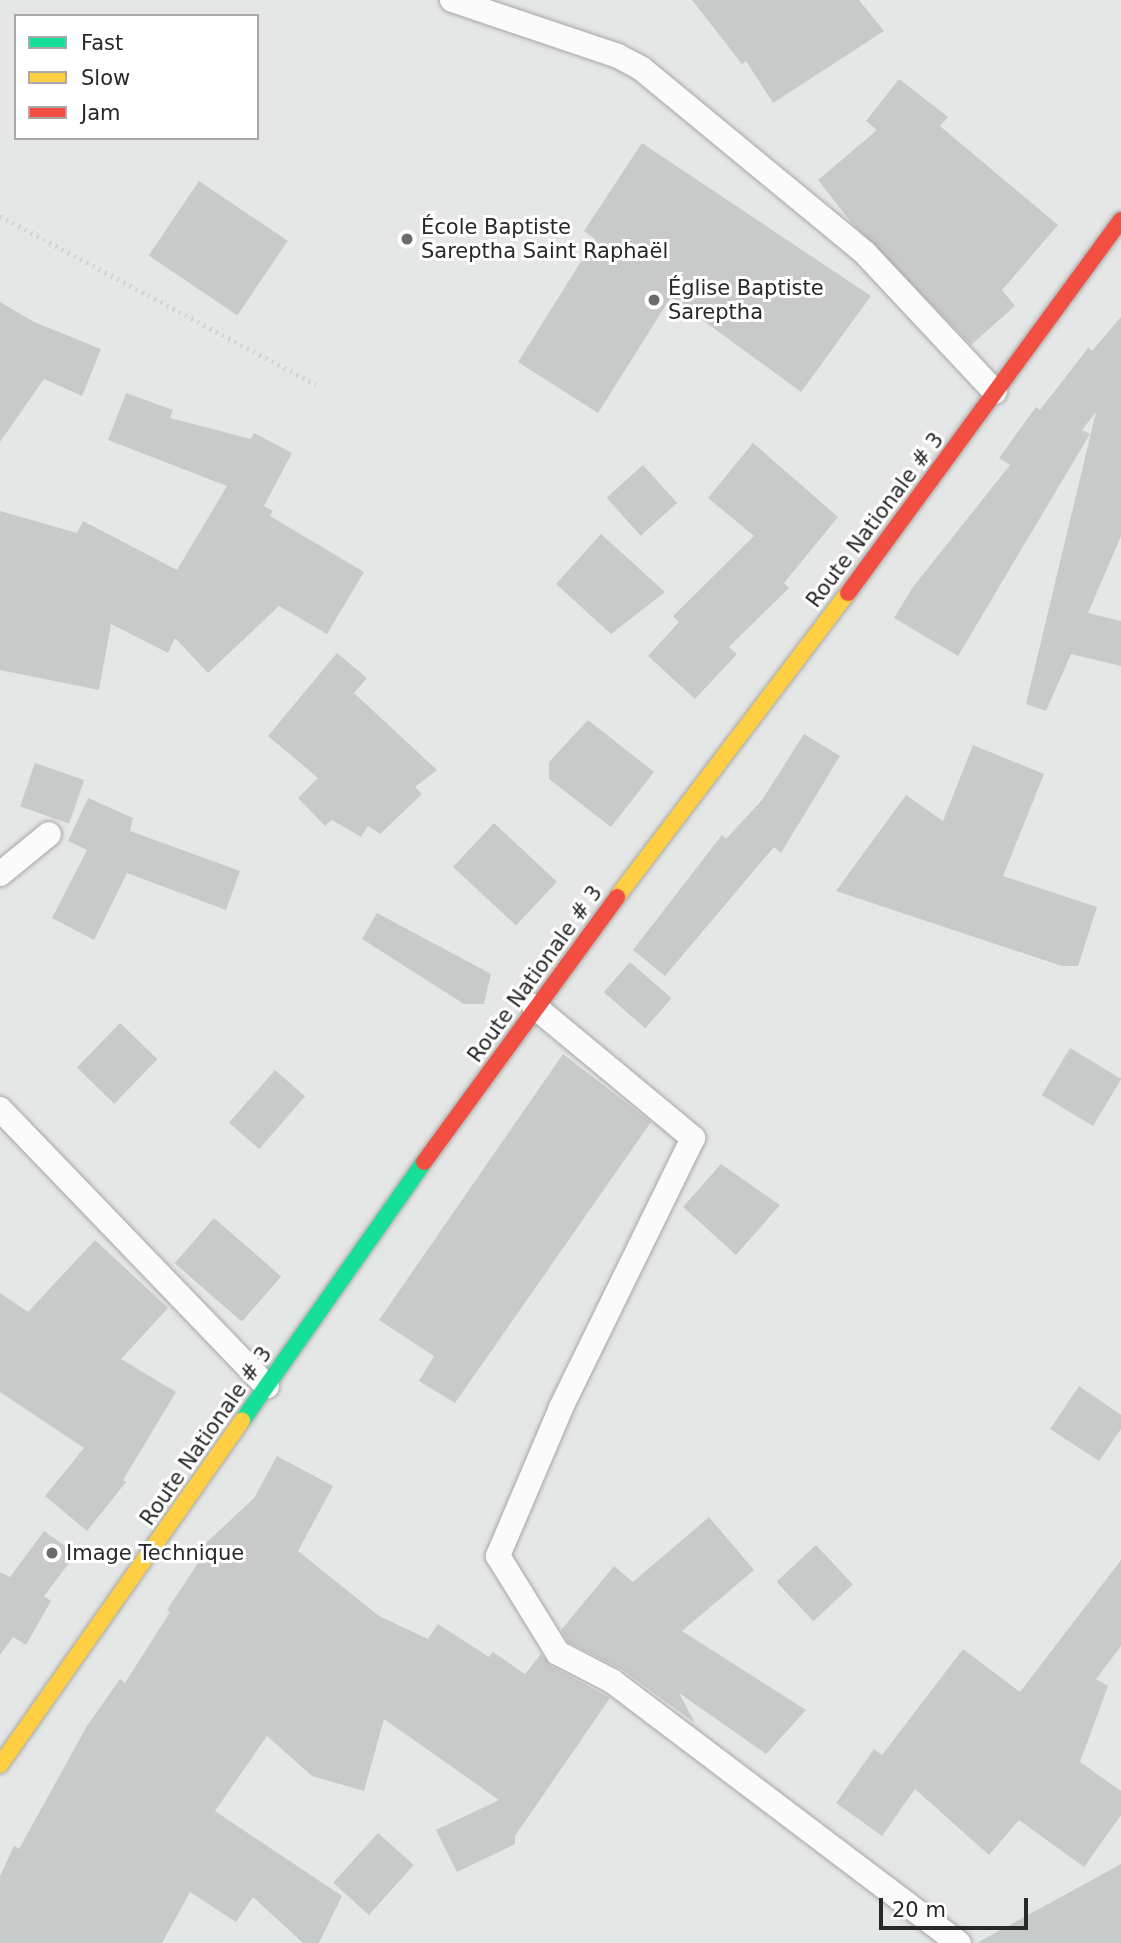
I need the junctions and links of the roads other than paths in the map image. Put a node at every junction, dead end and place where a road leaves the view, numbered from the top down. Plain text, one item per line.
1 (452, 0) edge
2 (1121, 220) edge
3 (995, 392) junction
4 (49, 834) dead end
5 (0, 874) edge
6 (534, 1006) junction
7 (0, 1109) edge
8 (267, 1387) junction
9 (0, 1765) edge
10 (959, 1943) edge

1 - 3 lane
2 - 3 main road, Route Nationale # 3
3 - 6 main road, Route Nationale # 3
4 - 5 lane
6 - 8 main road, Route Nationale # 3
6 - 10 lane
7 - 8 lane
8 - 9 main road, Route Nationale # 3

